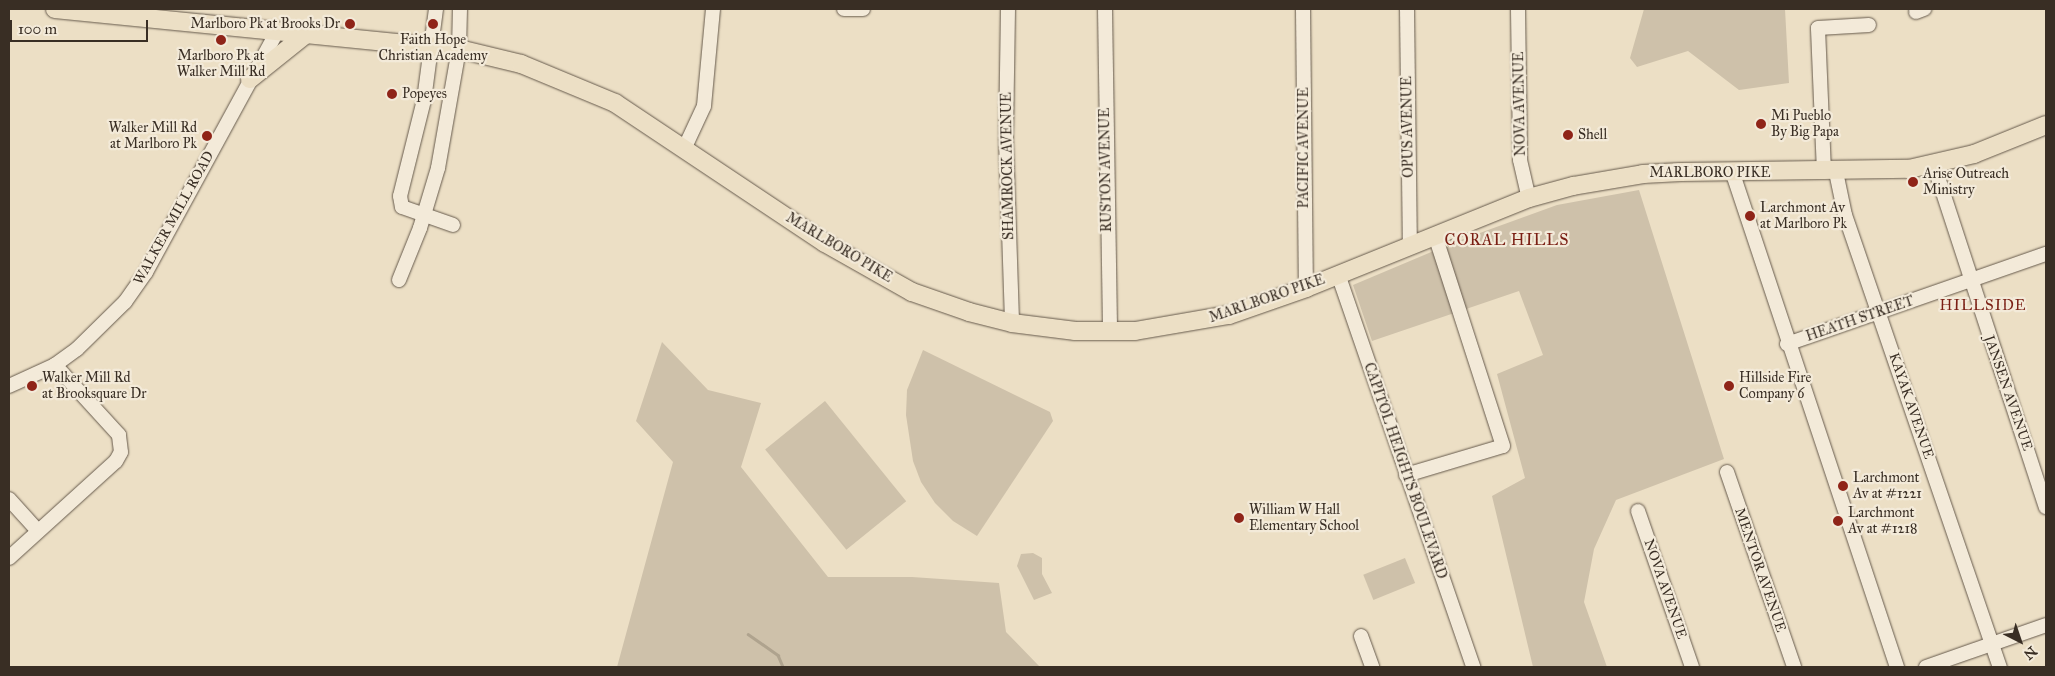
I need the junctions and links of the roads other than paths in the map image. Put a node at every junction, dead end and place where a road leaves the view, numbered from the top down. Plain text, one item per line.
1 (55, 9) edge
2 (436, 9) edge
3 (460, 9) edge
4 (712, 9) edge
5 (844, 9) edge
6 (863, 9) edge
7 (1008, 9) edge
8 (1104, 9) edge
9 (1303, 9) edge
10 (1407, 9) edge
11 (1518, 9) edge
12 (1869, 26) dead end
13 (277, 32) junction
14 (305, 35) junction
15 (432, 47) junction
16 (459, 49) junction
17 (250, 80) junction
18 (2046, 125) edge
19 (685, 147) junction
20 (1934, 165) junction
21 (1830, 172) junction
22 (1733, 174) junction
23 (1528, 198) junction
24 (425, 213) junction
25 (453, 224) dead end
26 (1435, 236) junction
27 (1410, 246) junction
28 (2046, 254) edge
29 (1338, 274) junction
30 (399, 280) dead end
31 (1970, 282) junction
32 (1306, 288) junction
33 (1879, 313) junction
34 (1012, 322) junction
35 (1110, 331) junction
36 (1787, 344) junction
37 (55, 365) junction
38 (9, 386) edge
39 (1727, 472) dead end
40 (1406, 475) junction
41 (9, 499) edge
42 (2046, 507) edge
43 (1638, 511) dead end
44 (38, 531) junction
45 (9, 558) edge
46 (2046, 626) edge
47 (1361, 636) dead end
48 (1992, 645) junction
49 (1372, 667) edge
50 (1473, 667) edge
51 (1692, 667) edge
52 (1794, 667) edge
53 (1897, 667) edge
54 (1926, 667) edge
55 (2000, 667) edge

1 - 13 main road, MARLBORO PIKE
2 - 15 street
3 - 16 street
4 - 19 street
5 - 6 street
7 - 34 street, SHAMROCK AVENUE
8 - 35 street, RUSTON AVENUE
9 - 32 street, PACIFIC AVENUE
10 - 27 street, OPUS AVENUE
11 - 23 street, NOVA AVENUE
12 - 21 street, KAYAK AVENUE
13 - 14 main road, MARLBORO PIKE
13 - 17 street, WALKER MILL ROAD
14 - 15 main road, MARLBORO PIKE
14 - 17 main road
15 - 16 main road, MARLBORO PIKE
15 - 24 street
16 - 19 main road, MARLBORO PIKE
16 - 24 street
17 - 37 street, WALKER MILL ROAD
18 - 20 main road, MARLBORO PIKE
19 - 34 main road, MARLBORO PIKE
20 - 21 main road, MARLBORO PIKE
20 - 31 street, JANSEN AVENUE
21 - 22 main road, MARLBORO PIKE
21 - 33 street, KAYAK AVENUE
22 - 23 main road, MARLBORO PIKE
22 - 36 street
23 - 26 main road, MARLBORO PIKE
24 - 25 street
24 - 30 street
26 - 27 main road, MARLBORO PIKE
26 - 40 street
27 - 29 main road, MARLBORO PIKE
28 - 31 street, HEATH STREET
29 - 32 main road, MARLBORO PIKE
29 - 40 street, CAPITOL HEIGHTS BOULEVARD
31 - 33 street, HEATH STREET
31 - 42 street, JANSEN AVENUE
32 - 35 main road, MARLBORO PIKE
33 - 36 street, HEATH STREET
33 - 48 street, KAYAK AVENUE
34 - 35 main road, MARLBORO PIKE
36 - 53 street
37 - 38 street, WALKER MILL ROAD
37 - 44 street
39 - 52 street, MENTOR AVENUE
40 - 50 street, CAPITOL HEIGHTS BOULEVARD
41 - 44 street
43 - 51 street, NOVA AVENUE
44 - 45 street
46 - 48 street
47 - 49 street
48 - 54 street
48 - 55 street, KAYAK AVENUE

